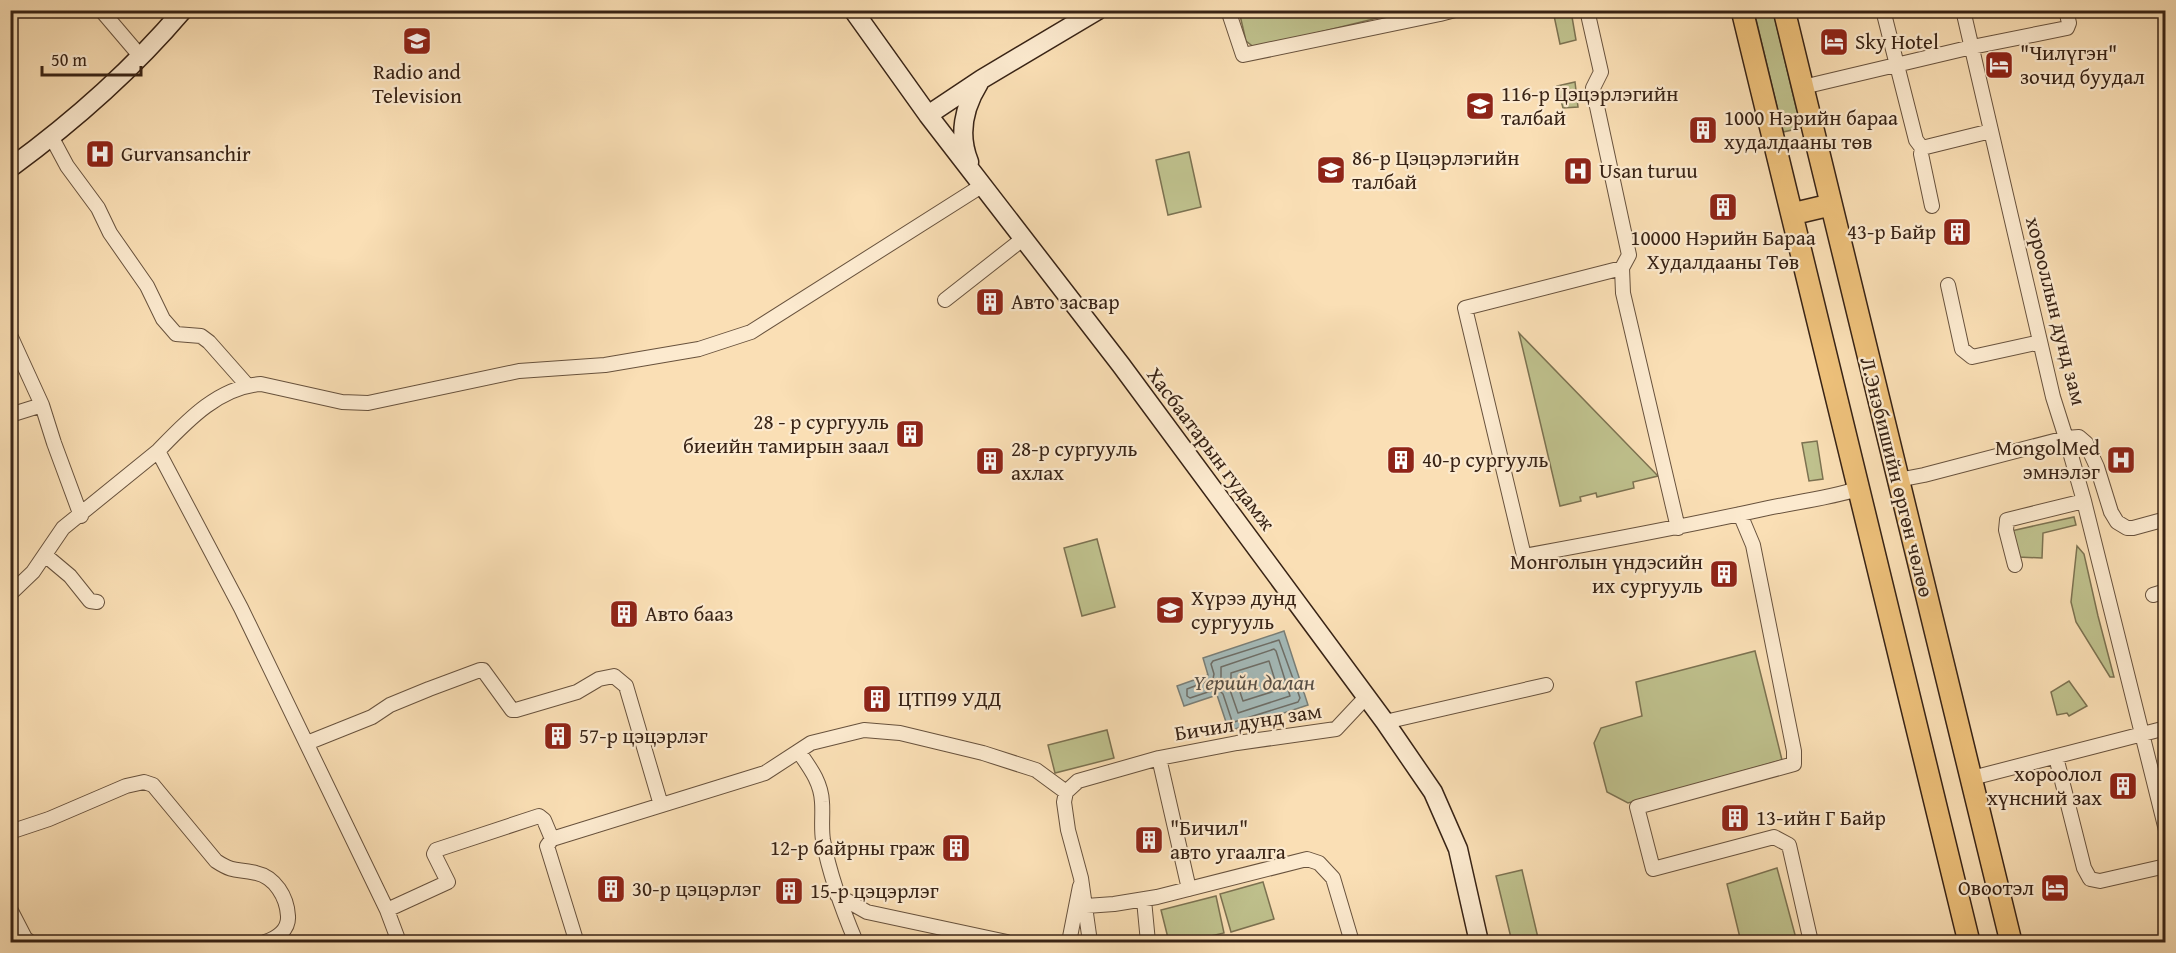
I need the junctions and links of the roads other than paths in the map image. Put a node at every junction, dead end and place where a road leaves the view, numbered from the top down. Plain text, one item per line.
1 (101, 10) edge
2 (183, 10) edge
3 (852, 10) edge
4 (1098, 10) edge
5 (1228, 10) edge
6 (1455, 10) edge
7 (1587, 10) edge
8 (1742, 10) edge
9 (1784, 10) edge
10 (1883, 10) edge
11 (1963, 10) edge
12 (2066, 10) edge
13 (1439, 12) edge
14 (1972, 47) junction
15 (141, 57) junction
16 (1898, 64) junction
17 (982, 79) junction
18 (1803, 87) junction
19 (928, 115) junction
20 (1991, 131) junction
21 (52, 138) junction
22 (1922, 148) junction
23 (10, 168) edge
24 (978, 179) junction
25 (1830, 205) junction
26 (1932, 206) dead end
27 (1792, 214) junction
28 (1024, 238) junction
29 (1622, 268) junction
30 (1948, 285) dead end
31 (945, 300) dead end
32 (10, 335) edge
33 (2040, 342) junction
34 (247, 385) junction
35 (42, 405) junction
36 (10, 415) edge
37 (2066, 438) junction
38 (158, 451) junction
39 (1898, 480) junction
40 (1858, 489) junction
41 (2084, 501) junction
42 (1740, 514) junction
43 (81, 516) junction
44 (2166, 519) edge
45 (1678, 528) junction
46 (45, 555) junction
47 (2015, 564) dead end
48 (10, 594) edge
49 (97, 602) dead end
50 (1546, 685) dead end
51 (1366, 697) junction
52 (1385, 722) junction
53 (2166, 728) edge
54 (2142, 736) junction
55 (307, 743) junction
56 (799, 752) junction
57 (1159, 758) junction
58 (2056, 758) junction
59 (1972, 778) junction
60 (1066, 792) junction
61 (661, 805) junction
62 (2166, 830) edge
63 (10, 832) edge
64 (552, 839) junction
65 (2166, 866) edge
66 (1081, 878) junction
67 (1189, 890) junction
68 (837, 895) junction
69 (1144, 900) junction
70 (1086, 906) junction
71 (10, 909) edge
72 (387, 910) junction
73 (30, 942) edge
74 (265, 942) edge
75 (399, 942) edge
76 (575, 942) edge
77 (856, 942) edge
78 (1007, 942) edge
79 (1069, 942) edge
80 (1090, 942) edge
81 (1148, 942) edge
82 (1352, 942) edge
83 (1479, 942) edge
84 (1811, 942) edge
85 (1969, 942) edge
86 (2011, 942) edge

1 - 15 street
2 - 15 street
3 - 19 street, Хасбаатарын гудамж
4 - 17 street
5 - 13 street
6 - 13 street
7 - 29 street
8 - 27 main road, Л.Энэбишийн өргөн чөлөө
9 - 18 main road, Л.Энэбишийн өргөн чөлөө
10 - 16 street
11 - 14 street, хорооллын дунд зам
12 - 14 street
14 - 16 street
14 - 20 street, хорооллын дунд зам
15 - 21 street
16 - 18 street
16 - 22 street
17 - 19 street
17 - 24 street
18 - 25 main road, Л.Энэбишийн өргөн чөлөө
19 - 24 street, Хасбаатарын гудамж
20 - 22 street
20 - 33 street, хорооллын дунд зам
21 - 23 street
21 - 34 street
22 - 26 street
24 - 28 street, Хасбаатарын гудамж
24 - 34 street
25 - 27 main road
25 - 39 main road, Л.Энэбишийн өргөн чөлөө
27 - 40 main road, Л.Энэбишийн өргөн чөлөө
28 - 31 street
28 - 51 street, Хасбаатарын гудамж
29 - 45 street
29 - 45 street
30 - 33 street
32 - 35 street
33 - 37 street, хорооллын дунд зам
34 - 38 street
35 - 36 street
35 - 43 street
37 - 39 street
37 - 41 street, хорооллын дунд зам
37 - 44 street
38 - 43 street
38 - 55 street
39 - 59 main road, Л.Энэбишийн өргөн чөлөө
40 - 42 street
40 - 85 main road, Л.Энэбишийн өргөн чөлөө
41 - 47 street
41 - 54 street, хорооллын дунд зам
42 - 45 street
42 - 84 street
43 - 46 street
46 - 48 street
46 - 49 street
50 - 52 street
51 - 52 street, Хасбаатарын гудамж
51 - 57 street, Бичил дунд зам
52 - 83 street, Хасбаатарын гудамж
53 - 54 street
54 - 58 street
54 - 62 street, хорооллын дунд зам
55 - 61 street
55 - 72 street
56 - 60 street
56 - 61 street
56 - 68 street
57 - 60 street, Бичил дунд зам
57 - 67 street, Бичил дунд зам
58 - 59 street
58 - 65 street
59 - 86 main road, Л.Энэбишийн өргөн чөлөө
60 - 66 street
61 - 64 street
63 - 74 street
64 - 72 street
64 - 76 street
66 - 70 street
66 - 79 street
67 - 69 street
67 - 82 street
68 - 77 street
68 - 78 street
69 - 70 street
69 - 81 street
70 - 80 street
71 - 73 street
72 - 75 street

